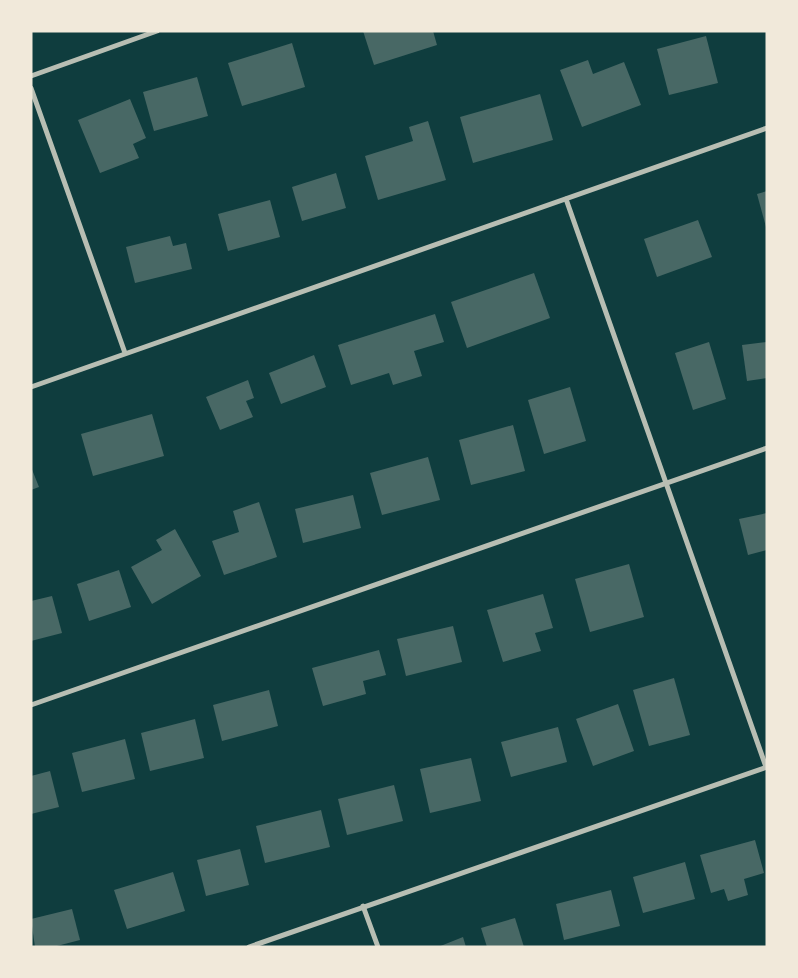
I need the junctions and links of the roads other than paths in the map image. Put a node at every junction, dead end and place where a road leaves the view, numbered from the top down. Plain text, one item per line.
1 (157, 31) edge
2 (31, 76) edge
3 (31, 88) edge
4 (767, 128) edge
5 (566, 199) junction
6 (124, 353) junction
7 (31, 387) edge
8 (767, 448) edge
9 (666, 483) junction
10 (31, 705) edge
11 (766, 767) edge
12 (364, 906) junction
13 (249, 947) edge
14 (378, 947) edge

1 - 2 street
3 - 6 street
4 - 5 street
5 - 6 street
5 - 9 street
6 - 7 street
8 - 9 street
9 - 10 street
9 - 11 street
11 - 12 street
12 - 13 street
12 - 14 street

